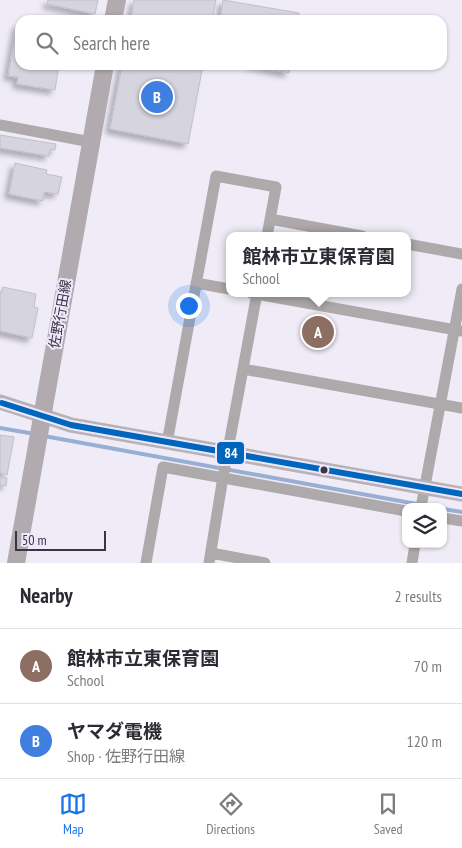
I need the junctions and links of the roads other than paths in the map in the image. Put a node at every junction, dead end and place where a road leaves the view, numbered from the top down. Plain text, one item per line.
1 (117, 0) edge
2 (114, 15) edge
3 (104, 70) edge
4 (0, 126) edge
5 (90, 142) junction
6 (270, 219) junction
7 (268, 232) edge
8 (340, 232) edge
9 (411, 245) edge
10 (462, 254) edge
11 (196, 283) junction
12 (226, 288) edge
13 (462, 289) edge
14 (255, 297) edge
15 (272, 297) edge
16 (458, 330) edge
17 (244, 369) junction
18 (0, 402) edge
19 (440, 404) junction
20 (462, 408) edge
21 (43, 415) junction
22 (167, 442) junction
23 (228, 452) junction
24 (223, 477) junction
25 (425, 488) junction
26 (462, 494) edge
27 (422, 503) edge
28 (402, 510) edge
29 (447, 519) edge
30 (462, 521) edge
31 (414, 548) edge
32 (210, 558) edge
33 (16, 563) edge
34 (146, 563) edge
35 (265, 563) edge
36 (412, 563) edge

1 - 2 main road
3 - 5 main road, 佐野行田線
4 - 5 street
5 - 21 main road, 佐野行田線
6 - 7 street
6 - 8 street
6 - 11 street
9 - 10 street
11 - 12 street
11 - 22 street
13 - 16 street
14 - 17 street
15 - 16 street
16 - 19 street
17 - 19 street
17 - 23 street
18 - 21 street
19 - 20 street
19 - 25 street
21 - 22 street
21 - 33 main road, 佐野行田線
22 - 23 street
23 - 24 street
23 - 25 street
24 - 28 street
24 - 32 street
24 - 34 street
25 - 26 street
25 - 27 street
29 - 30 street
31 - 36 street
32 - 35 street

